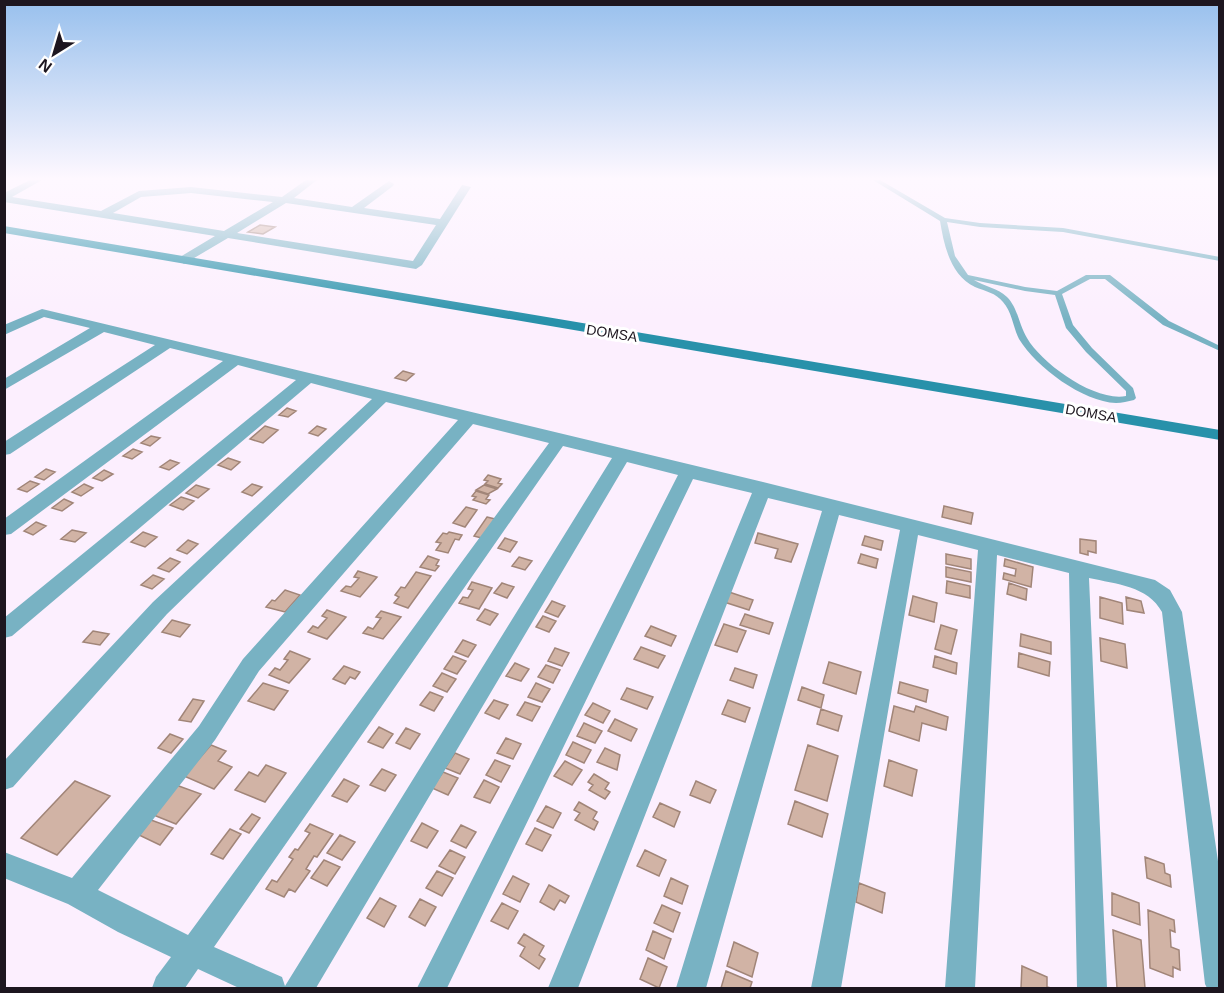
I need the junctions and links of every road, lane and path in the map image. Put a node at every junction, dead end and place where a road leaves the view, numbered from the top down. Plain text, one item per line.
1 (177, 226) edge
2 (240, 226) edge
3 (441, 226) edge
4 (944, 226) edge
5 (1002, 226) edge
6 (4, 229) edge
7 (227, 234) junction
8 (1220, 259) edge
9 (184, 260) junction
10 (966, 276) junction
11 (1058, 293) junction
12 (102, 327) junction
13 (4, 331) edge
14 (166, 344) junction
15 (1220, 349) edge
16 (235, 360) junction
17 (309, 377) junction
18 (4, 386) edge
19 (384, 396) junction
20 (471, 416) junction
21 (1220, 435) edge
22 (560, 439) junction
23 (4, 450) edge
24 (623, 454) junction
25 (689, 470) junction
26 (763, 488) junction
27 (833, 506) junction
28 (910, 526) junction
29 (4, 530) edge
30 (988, 545) junction
31 (1079, 568) junction
32 (4, 630) edge
33 (4, 779) edge
34 (4, 865) edge
35 (77, 894) junction
36 (194, 952) junction
37 (1220, 984) edge
38 (167, 988) edge
39 (271, 988) edge
40 (299, 988) edge
41 (432, 988) edge
42 (564, 988) edge
43 (691, 988) edge
44 (826, 988) edge
45 (960, 988) edge
46 (1092, 988) edge

1 - 7 street
2 - 7 street
3 - 7 street
4 - 10 lane
5 - 8 lane
6 - 9 main road, DOMSA
7 - 9 street
9 - 21 main road, DOMSA
10 - 11 lane
10 - 11 lane
11 - 15 lane
12 - 13 street
12 - 14 street
12 - 18 street
14 - 16 street
14 - 23 street
16 - 17 street
16 - 29 street
17 - 19 street
17 - 32 street
19 - 20 street
19 - 33 street
20 - 22 street
20 - 35 street
22 - 24 street
22 - 36 street
24 - 25 street
24 - 40 street
25 - 26 street
25 - 41 street
26 - 27 street
26 - 42 street
27 - 28 street
27 - 43 street
28 - 30 street
28 - 44 street
30 - 31 street
30 - 45 street
31 - 37 street
31 - 46 street
34 - 35 street
35 - 36 street
36 - 38 street
36 - 39 street

